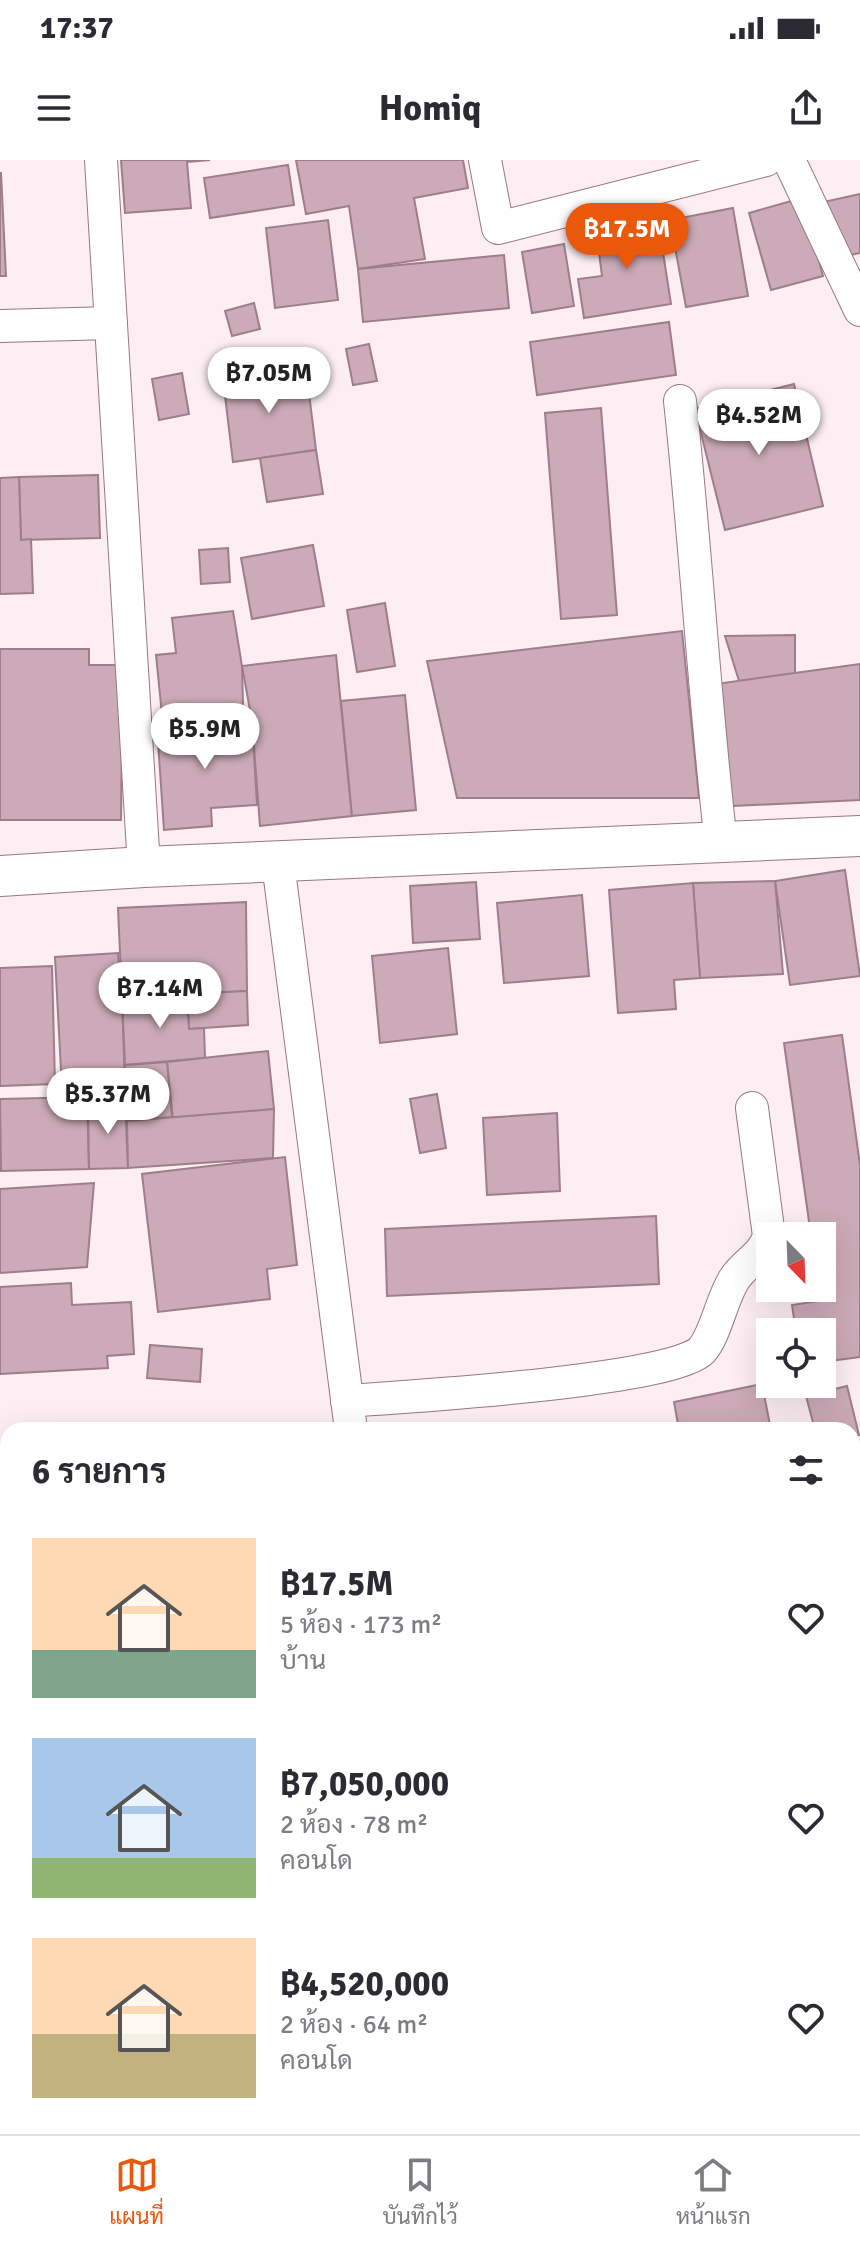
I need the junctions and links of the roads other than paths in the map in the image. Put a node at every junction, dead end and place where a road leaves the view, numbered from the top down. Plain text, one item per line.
1 (101, 160) edge
2 (485, 160) edge
3 (766, 160) edge
4 (789, 160) edge
5 (860, 310) edge
6 (111, 323) junction
7 (0, 326) edge
8 (680, 401) dead end
9 (860, 836) edge
10 (721, 843) junction
11 (278, 863) junction
12 (144, 867) junction
13 (0, 876) edge
14 (752, 1108) dead end
15 (349, 1416) edge

1 - 6 street
2 - 3 street
4 - 5 street
6 - 7 street
6 - 12 street
8 - 10 street
9 - 10 street
10 - 11 street
11 - 12 street
11 - 15 street
12 - 13 street
14 - 15 street

